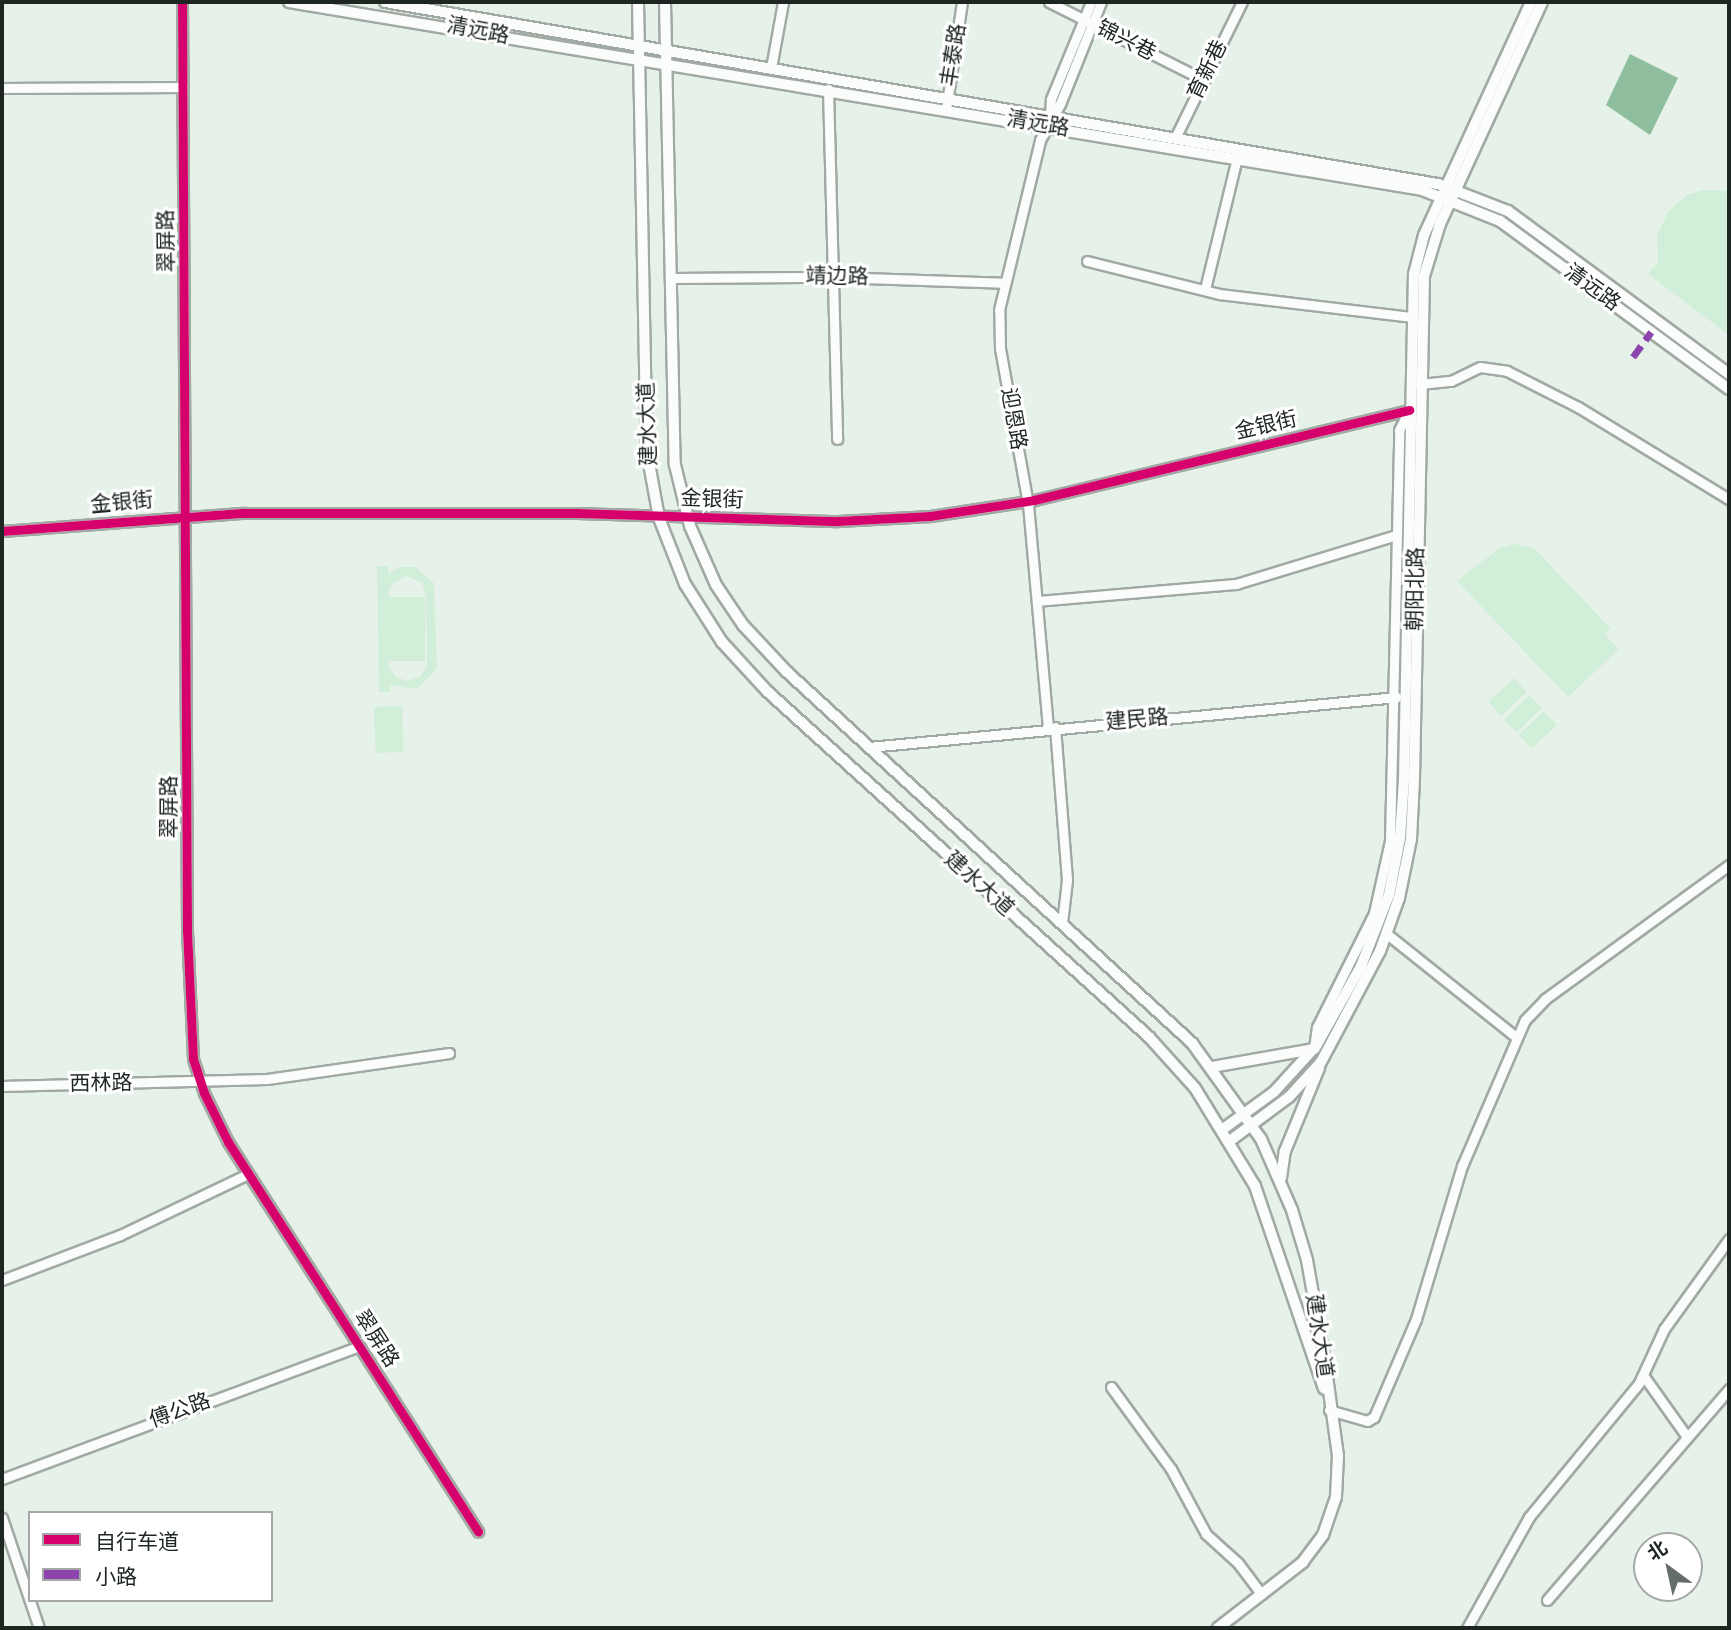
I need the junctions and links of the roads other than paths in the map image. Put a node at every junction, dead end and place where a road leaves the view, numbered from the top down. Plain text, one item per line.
1 (181, 2) edge
2 (289, 2) edge
3 (385, 2) edge
4 (638, 2) edge
5 (665, 2) edge
6 (783, 2) edge
7 (962, 2) edge
8 (1049, 2) edge
9 (1091, 2) edge
10 (1101, 2) edge
11 (1242, 2) edge
12 (1531, 2) edge
13 (1542, 2) edge
14 (1088, 21) junction
15 (639, 45) junction
16 (666, 49) junction
17 (639, 59) junction
18 (666, 63) junction
19 (771, 68) junction
20 (1204, 80) junction
21 (183, 87) junction
22 (2, 88) edge
23 (828, 89) junction
24 (947, 104) junction
25 (1048, 121) junction
26 (1175, 138) junction
27 (1237, 158) junction
28 (1449, 193) junction
29 (1087, 261) dead end
30 (835, 277) junction
31 (672, 278) junction
32 (1003, 284) junction
33 (1205, 289) junction
34 (1411, 317) junction
35 (1729, 374) edge
36 (1420, 384) junction
37 (1729, 389) edge
38 (1409, 410) junction
39 (837, 439) dead end
40 (1729, 499) edge
41 (1028, 501) junction
42 (187, 515) junction
43 (658, 516) junction
44 (687, 516) junction
45 (2, 531) edge
46 (1396, 535) junction
47 (1037, 601) junction
48 (1399, 697) junction
49 (1052, 727) junction
50 (869, 747) junction
51 (1729, 865) edge
52 (1062, 923) junction
53 (1387, 934) junction
54 (1516, 1038) junction
55 (1314, 1049) junction
56 (449, 1053) dead end
57 (1321, 1062) junction
58 (1212, 1067) junction
59 (200, 1082) junction
60 (2, 1086) edge
61 (1245, 1114) junction
62 (1252, 1125) junction
63 (1223, 1129) junction
64 (1231, 1140) junction
65 (248, 1174) junction
66 (1281, 1180) junction
67 (1729, 1239) edge
68 (2, 1280) edge
69 (359, 1346) junction
70 (1643, 1375) junction
71 (1111, 1387) dead end
72 (1729, 1389) edge
73 (1326, 1395) junction
74 (1329, 1410) junction
75 (1687, 1437) junction
76 (2, 1479) edge
77 (2, 1518) edge
78 (478, 1532) dead end
79 (1261, 1594) junction
80 (28, 1595) edge
81 (1547, 1601) dead end
82 (30, 1602) edge
83 (1232, 1614) junction
84 (39, 1628) edge
85 (1218, 1628) edge
86 (1235, 1628) edge
87 (1467, 1628) edge

1 - 21 street, 翠屏路
2 - 17 main road, 清远路
3 - 15 main road, 清远路
4 - 15 main road, 建水大道
5 - 16 main road, 建水大道
6 - 19 street
7 - 24 street, 丰泰路
8 - 14 street, 锦兴巷
9 - 14 street, 迎恩路
10 - 14 street, 迎恩路
11 - 20 street, 育新巷
12 - 28 main road, 朝阳北路
13 - 28 main road, 朝阳北路
14 - 20 street, 锦兴巷
14 - 25 street, 迎恩路
15 - 16 main road, 清远路
15 - 17 main road, 建水大道
16 - 18 main road, 建水大道
16 - 19 main road, 清远路
17 - 18 main road, 清远路
17 - 43 main road, 建水大道
18 - 23 main road, 清远路
18 - 31 main road, 建水大道
19 - 24 main road, 清远路
20 - 26 street, 育新巷
21 - 22 street
21 - 42 street, 翠屏路
23 - 24 main road, 清远路
23 - 30 street
24 - 25 main road, 清远路
25 - 26 main road, 清远路
25 - 27 main road, 清远路
25 - 32 street, 迎恩路
26 - 28 main road, 清远路
27 - 28 main road, 清远路
27 - 33 street
28 - 34 main road, 朝阳北路
28 - 35 main road, 清远路
28 - 36 main road, 朝阳北路
28 - 37 main road, 清远路
29 - 33 street
30 - 31 street, 靖边路
30 - 32 street, 靖边路
30 - 39 street
31 - 44 main road, 建水大道
32 - 41 street, 迎恩路
33 - 34 street
34 - 38 main road, 朝阳北路
36 - 40 street
36 - 53 main road, 朝阳北路
38 - 41 street, 金银街
38 - 46 street
38 - 48 main road, 朝阳北路
41 - 44 street, 金银街
41 - 47 street, 迎恩路
42 - 43 street, 金银街
42 - 45 street, 金银街
42 - 59 street, 翠屏路
43 - 44 street, 金银街
43 - 63 main road, 建水大道
44 - 50 main road, 建水大道
46 - 47 street
46 - 48 street
47 - 49 street, 迎恩路
48 - 49 street, 建民路
48 - 55 main road, 朝阳北路
49 - 50 street, 建民路
49 - 52 street, 迎恩路
50 - 52 main road, 建水大道
51 - 54 street
52 - 58 main road, 建水大道
53 - 54 street
53 - 57 main road, 朝阳北路
54 - 74 street
55 - 58 main road
55 - 61 main road, 朝阳北路
56 - 59 street, 西林路
57 - 62 main road, 朝阳北路
57 - 66 main road
58 - 61 main road, 建水大道
59 - 60 street, 西林路
59 - 65 street, 翠屏路
61 - 62 main road, 建水大道
61 - 63 main road, 朝阳北路
62 - 64 main road, 朝阳北路
62 - 66 main road, 建水大道
63 - 64 main road, 建水大道
64 - 73 main road, 建水大道
65 - 68 street
65 - 69 street, 翠屏路
66 - 73 main road, 建水大道
67 - 70 street
69 - 76 street, 傅公路
69 - 78 street, 翠屏路
70 - 75 street
70 - 87 street
71 - 79 street
72 - 75 street
73 - 74 main road
74 - 79 main road
75 - 81 street
77 - 80 street
79 - 83 main road
82 - 84 street
83 - 85 main road
83 - 86 street

